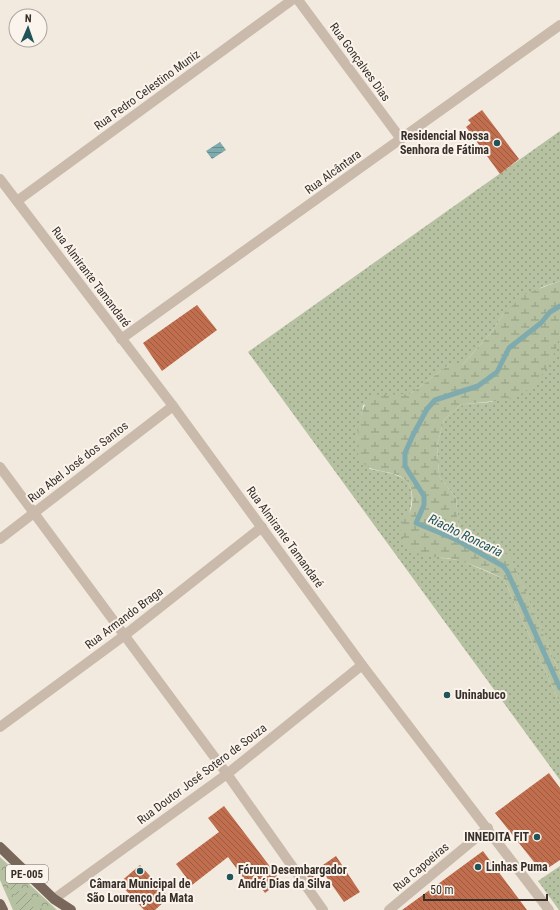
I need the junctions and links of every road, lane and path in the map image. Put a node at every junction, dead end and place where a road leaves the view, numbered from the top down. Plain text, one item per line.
1 (292, 0) edge
2 (298, 0) edge
3 (560, 25) edge
4 (401, 139) junction
5 (0, 179) edge
6 (17, 201) junction
7 (121, 339) junction
8 (173, 406) junction
9 (0, 466) edge
10 (34, 513) junction
11 (262, 527) junction
12 (0, 539) edge
13 (124, 635) junction
14 (362, 665) junction
15 (0, 727) edge
16 (226, 774) junction
17 (488, 828) junction
18 (0, 847) edge
19 (54, 899) junction
20 (0, 904) edge
21 (3, 910) edge
22 (71, 910) edge
23 (323, 910) edge
24 (389, 910) edge
25 (549, 910) edge

1 - 6 street, Rua Pedro Celestino Muniz
2 - 4 street, Rua Gonçalves Dias
3 - 4 street, Rua Alcântara
4 - 7 street, Rua Alcântara
5 - 6 street, Rua Almirante Tamandaré
6 - 7 street, Rua Almirante Tamandaré
7 - 8 street, Rua Almirante Tamandaré
8 - 10 street, Rua Abel José dos Santos
8 - 11 street, Rua Almirante Tamandaré
9 - 10 street
10 - 12 street, Rua Abel José dos Santos
10 - 13 street
11 - 13 street, Rua Armando Braga
11 - 14 street, Rua Almirante Tamandaré
13 - 15 street, Rua Armando Braga
13 - 16 street
14 - 16 street, Rua Doutor José Sotero de Souza
14 - 17 street, Rua Almirante Tamandaré
16 - 19 street, Rua Doutor José Sotero de Souza
16 - 23 street
17 - 24 street, Rua Capoeiras
17 - 25 street, Rua Almirante Tamandaré
18 - 19 main road, PE-005
19 - 22 main road, PE-005
20 - 21 main road

